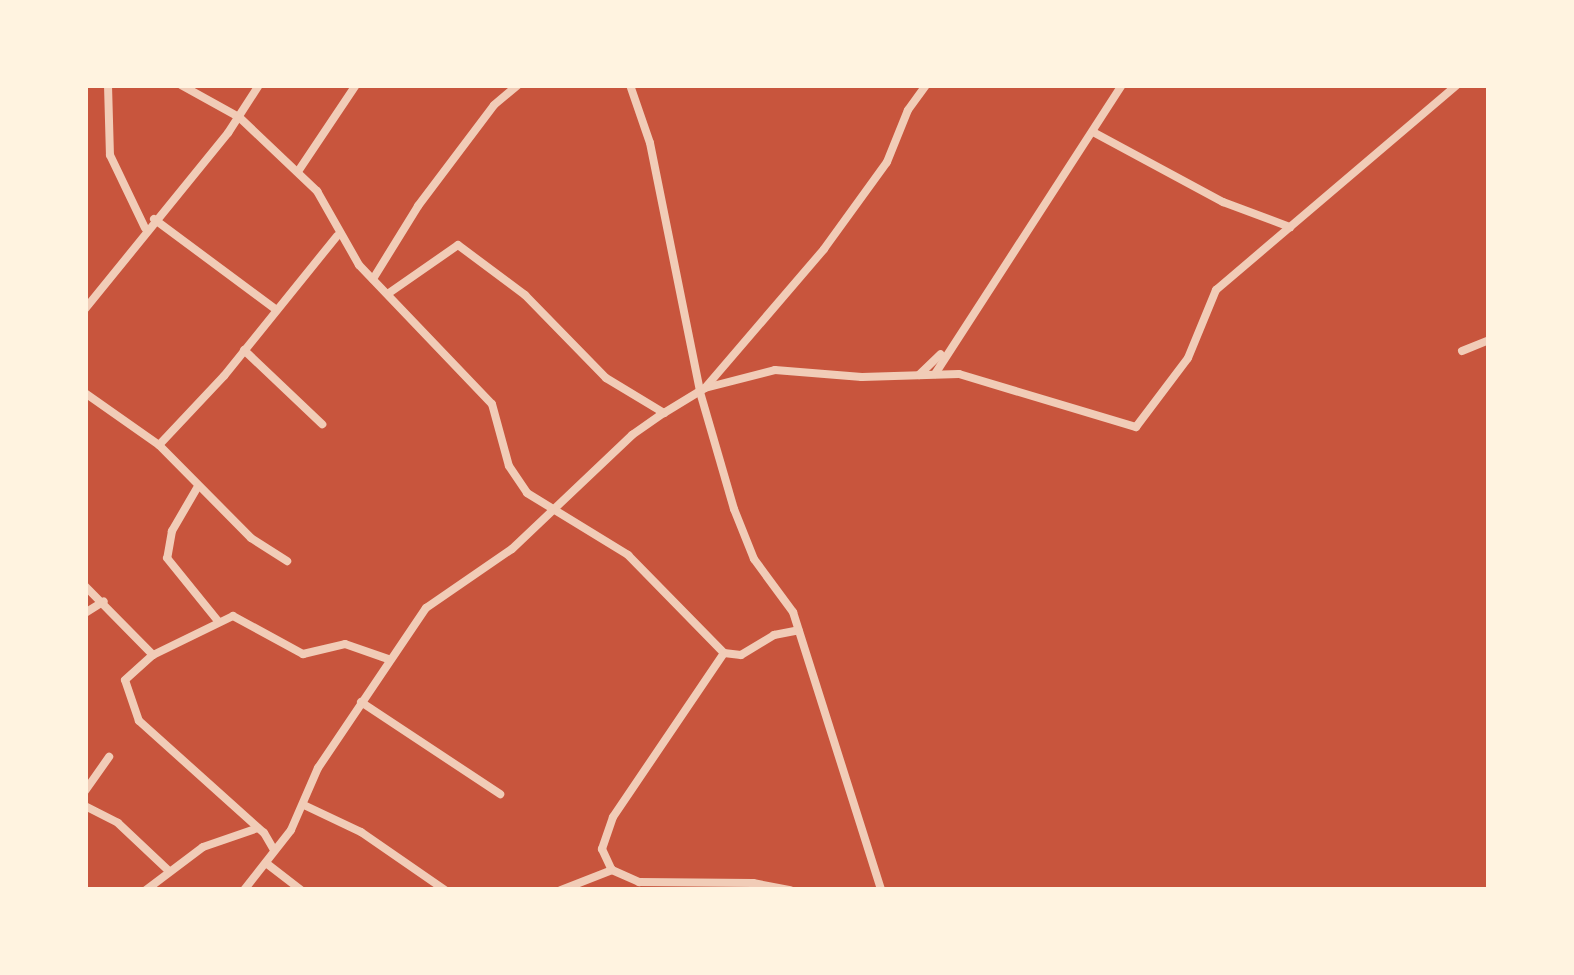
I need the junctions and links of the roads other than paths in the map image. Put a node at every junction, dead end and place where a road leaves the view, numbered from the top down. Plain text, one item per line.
1 (108, 85) edge
2 (180, 85) edge
3 (258, 85) edge
4 (356, 85) edge
5 (518, 85) edge
6 (630, 85) edge
7 (926, 85) edge
8 (1122, 85) edge
9 (1457, 85) edge
10 (239, 116) junction
11 (1094, 132) junction
12 (299, 170) junction
13 (154, 219) junction
14 (1290, 227) junction
15 (146, 228) junction
16 (338, 236) junction
17 (372, 279) junction
18 (389, 293) junction
19 (85, 309) edge
20 (275, 310) junction
21 (1489, 340) edge
22 (244, 350) junction
23 (944, 351) junction
24 (1462, 351) dead end
25 (934, 374) junction
26 (920, 375) junction
27 (703, 390) junction
28 (85, 393) edge
29 (664, 413) junction
30 (322, 424) dead end
31 (159, 445) junction
32 (197, 488) junction
33 (549, 512) junction
34 (287, 562) dead end
35 (85, 586) edge
36 (104, 601) junction
37 (85, 613) edge
38 (218, 621) junction
39 (799, 630) junction
40 (724, 653) junction
41 (153, 654) junction
42 (388, 659) junction
43 (361, 702) junction
44 (109, 758) dead end
45 (85, 791) edge
46 (500, 794) dead end
47 (85, 806) edge
48 (306, 806) junction
49 (258, 828) junction
50 (274, 850) junction
51 (266, 862) junction
52 (612, 870) junction
53 (169, 871) junction
54 (151, 888) edge
55 (244, 890) edge
56 (300, 890) edge
57 (445, 890) edge
58 (561, 890) edge
59 (790, 890) edge
60 (881, 890) edge

1 - 15 street
2 - 10 street
3 - 10 street
4 - 12 street
5 - 17 street
6 - 27 street
7 - 27 street
8 - 11 street
9 - 14 street
10 - 12 street
10 - 13 street
11 - 14 street
11 - 23 street
12 - 16 street
13 - 15 street
13 - 20 street
14 - 25 street
15 - 19 street
16 - 17 street
16 - 20 street
17 - 18 street
18 - 29 street
18 - 33 street
20 - 22 street
21 - 24 street
22 - 30 street
22 - 31 street
23 - 25 street
23 - 26 street
25 - 26 street
26 - 27 street
27 - 29 street
27 - 39 street
28 - 31 street
29 - 33 street
31 - 32 street
32 - 34 street
32 - 38 street
33 - 40 street
33 - 42 street
35 - 36 street
36 - 37 street
36 - 41 street
38 - 41 street
38 - 42 street
39 - 40 street
39 - 60 street
40 - 52 street
41 - 49 street
42 - 43 street
43 - 46 street
43 - 48 street
44 - 45 street
47 - 53 street
48 - 50 street
48 - 57 street
49 - 50 street
49 - 53 street
50 - 51 street
51 - 55 street
51 - 56 street
52 - 58 street
52 - 59 street
53 - 54 street

